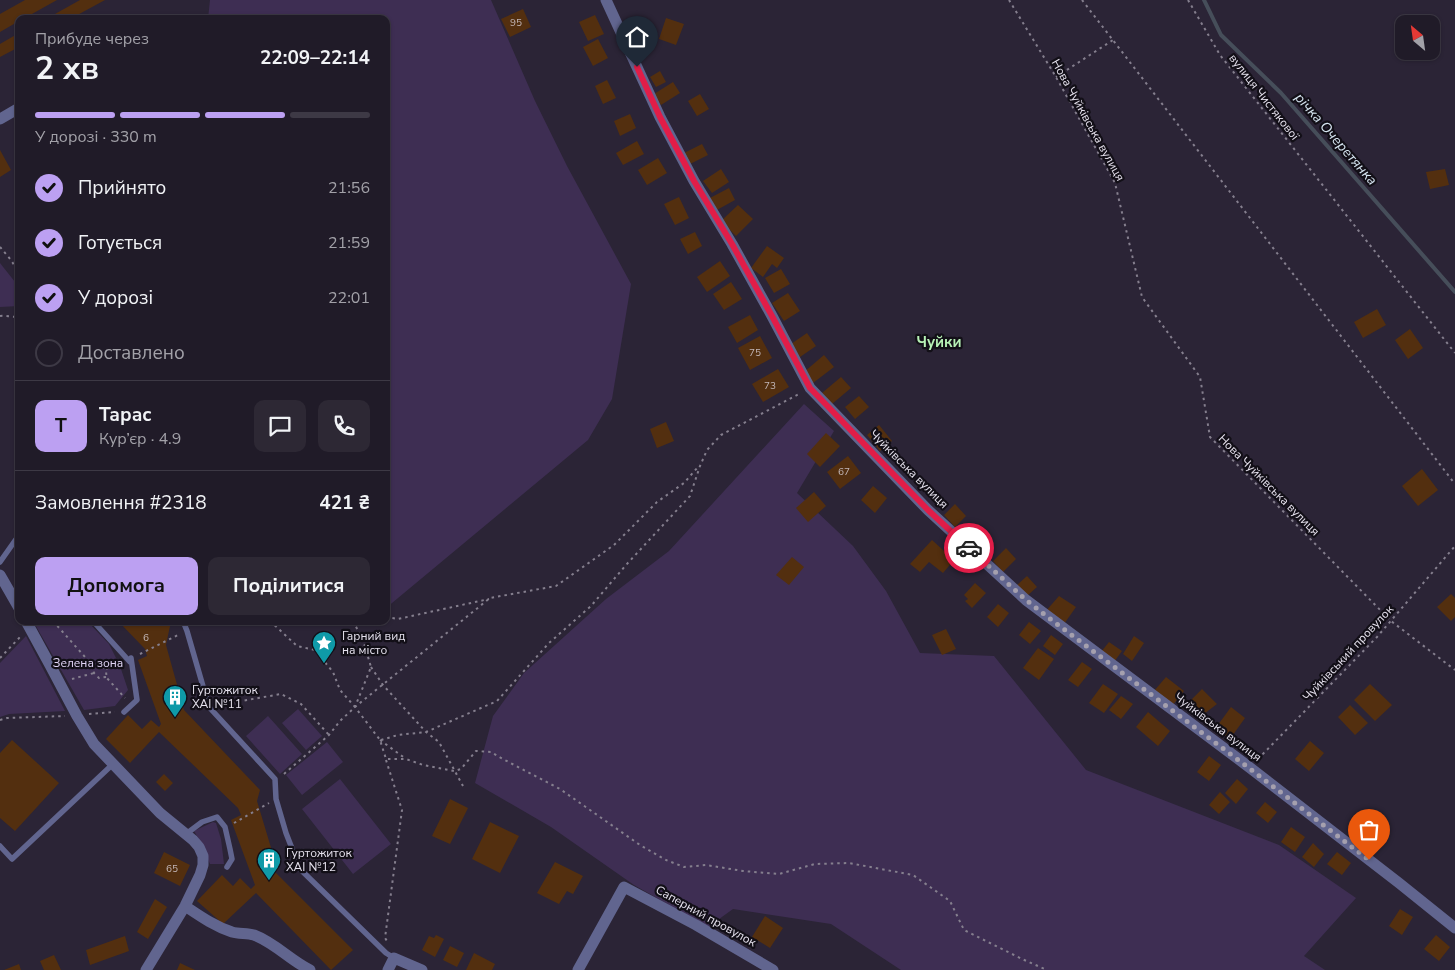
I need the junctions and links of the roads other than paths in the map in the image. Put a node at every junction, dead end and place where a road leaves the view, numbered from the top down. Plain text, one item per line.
1 (606, 0) edge
2 (15, 110) edge
3 (0, 119) edge
4 (15, 541) edge
5 (0, 562) edge
6 (0, 575) edge
7 (15, 601) edge
8 (29, 625) edge
9 (97, 625) edge
10 (185, 625) edge
11 (124, 712) road end
12 (113, 764) junction
13 (186, 834) junction
14 (0, 846) edge
15 (227, 867) dead end
16 (184, 906) junction
17 (1455, 928) edge
18 (392, 956) junction
19 (146, 970) edge
20 (310, 970) edge
21 (388, 970) edge
22 (422, 970) edge
23 (578, 970) edge
24 (773, 970) edge

1 - 17 street, Чуйківська вулиця
2 - 3 street
4 - 5 lane
6 - 7 street
8 - 12 street
9 - 11 lane
10 - 18 lane
12 - 13 street
12 - 14 lane
13 - 15 lane
13 - 16 street
16 - 19 street
16 - 20 street
18 - 21 street
18 - 22 street
23 - 24 street, Саперний провулок

